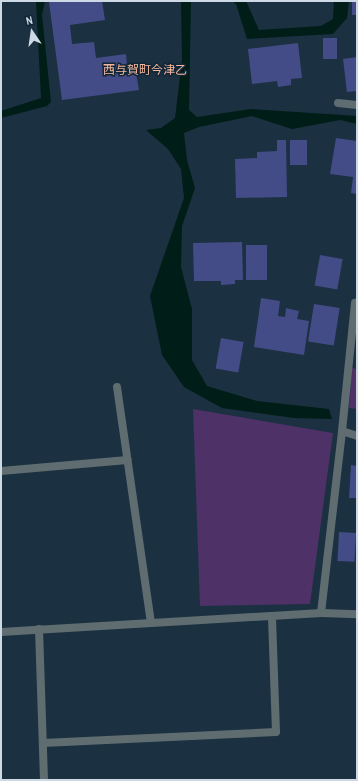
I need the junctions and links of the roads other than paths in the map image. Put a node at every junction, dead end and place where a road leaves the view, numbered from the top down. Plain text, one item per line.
1 (338, 103) dead end
2 (357, 105) edge
3 (355, 303) dead end
4 (117, 387) dead end
5 (342, 431) junction
6 (357, 436) edge
7 (128, 460) junction
8 (1, 471) edge
9 (321, 613) junction
10 (357, 614) edge
11 (272, 616) junction
12 (151, 623) junction
13 (39, 629) junction
14 (1, 632) edge
15 (43, 743) junction
16 (44, 780) edge

1 - 2 street
3 - 5 street
4 - 7 street
5 - 6 street
5 - 9 street
7 - 8 street
7 - 12 street
9 - 10 street
9 - 11 street
11 - 12 street
11 - 15 street
12 - 13 street
13 - 14 street
13 - 15 street
15 - 16 street

